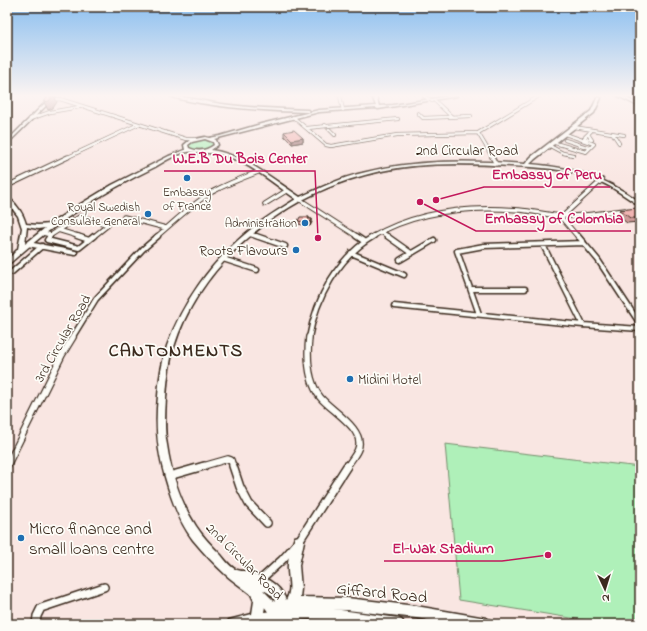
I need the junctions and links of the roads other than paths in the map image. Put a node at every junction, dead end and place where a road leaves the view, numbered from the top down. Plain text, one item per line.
1 (23, 125) edge
2 (136, 125) edge
3 (142, 125) edge
4 (263, 125) edge
5 (304, 125) edge
6 (331, 125) edge
7 (490, 125) edge
8 (577, 125) edge
9 (325, 126) junction
10 (307, 128) junction
11 (574, 128) junction
12 (478, 133) junction
13 (565, 134) junction
14 (613, 134) junction
15 (335, 135) dead end
16 (570, 136) junction
17 (624, 136) dead end
18 (221, 137) junction
19 (9, 139) edge
20 (209, 139) junction
21 (565, 140) junction
22 (582, 140) junction
23 (215, 141) junction
24 (7, 143) edge
25 (554, 143) junction
26 (619, 143) dead end
27 (578, 144) junction
28 (187, 145) junction
29 (560, 145) junction
30 (550, 146) junction
31 (590, 148) junction
32 (215, 149) junction
33 (573, 149) junction
34 (573, 155) dead end
35 (534, 158) junction
36 (496, 164) junction
37 (526, 166) junction
38 (543, 167) junction
39 (258, 172) junction
40 (602, 180) junction
41 (7, 186) edge
42 (286, 191) junction
43 (7, 199) edge
44 (299, 199) junction
45 (265, 204) dead end
46 (640, 204) edge
47 (13, 205) junction
48 (7, 207) edge
49 (633, 210) edge
50 (562, 216) junction
51 (124, 217) dead end
52 (25, 225) junction
53 (53, 226) junction
54 (166, 228) junction
55 (58, 230) junction
56 (381, 232) junction
57 (43, 233) junction
58 (249, 234) junction
59 (51, 235) junction
60 (89, 240) junction
61 (434, 240) dead end
62 (365, 242) junction
63 (584, 243) junction
64 (28, 244) junction
65 (543, 244) junction
66 (42, 246) junction
67 (285, 246) dead end
68 (21, 249) junction
69 (75, 253) dead end
70 (351, 253) junction
71 (411, 253) junction
72 (223, 259) junction
73 (400, 260) dead end
74 (7, 262) edge
75 (257, 270) dead end
76 (12, 272) dead end
77 (404, 275) dead end
78 (471, 289) junction
79 (525, 289) dead end
80 (394, 306) dead end
81 (479, 314) junction
82 (640, 324) edge
83 (584, 325) junction
84 (640, 329) edge
85 (7, 466) edge
86 (170, 476) junction
87 (267, 523) dead end
88 (299, 541) junction
89 (104, 586) dead end
90 (257, 586) junction
91 (257, 618) junction
92 (278, 620) edge
93 (36, 624) edge
94 (233, 624) edge
95 (398, 624) edge
96 (486, 624) edge

1 - 19 street
2 - 41 street
3 - 28 street
4 - 18 street
5 - 10 street
6 - 9 street
7 - 12 street
8 - 11 street
9 - 10 street
9 - 15 street
10 - 12 street
11 - 13 street
11 - 14 street
12 - 36 street
13 - 16 street
13 - 25 street
14 - 17 street
14 - 26 street
16 - 21 street
16 - 22 street
18 - 20 street
18 - 23 street
19 - 24 street
20 - 23 street
20 - 28 street
21 - 27 street
21 - 29 street
22 - 27 street
22 - 31 street
23 - 32 street
25 - 29 street
25 - 30 street
27 - 31 street
27 - 33 street
28 - 32 street
28 - 53 street
29 - 33 street
30 - 34 street
30 - 35 street
31 - 33 street
32 - 39 street
35 - 37 street
35 - 38 street
36 - 37 street, 2nd Circular Road
36 - 44 street, 2nd Circular Road
37 - 38 street, 2nd Circular Road
38 - 40 street, 2nd Circular Road
39 - 42 street
39 - 54 street, 3rd Circular Road
40 - 46 street, 2nd Circular Road
40 - 50 street
42 - 44 street
42 - 45 street
43 - 47 street
44 - 58 street, 2nd Circular Road
44 - 62 street
47 - 48 street
47 - 52 street
49 - 50 street
50 - 56 street
50 - 63 street
51 - 54 street
52 - 53 street
52 - 68 street
53 - 57 street
54 - 85 street, 3rd Circular Road
55 - 59 street
55 - 60 street
55 - 60 street
56 - 62 street
56 - 71 street
57 - 59 street
57 - 64 street
58 - 67 street
58 - 72 street, 2nd Circular Road
59 - 60 street
61 - 71 street
62 - 70 street
63 - 65 street
63 - 82 street
64 - 66 street
64 - 68 street
65 - 78 street
65 - 83 street
66 - 69 street
66 - 76 street
68 - 74 street
70 - 77 street
70 - 88 street
71 - 73 street
72 - 75 street
72 - 86 street, 2nd Circular Road
78 - 79 street
78 - 81 street
80 - 81 street
81 - 83 street
83 - 84 street
86 - 87 street
86 - 90 street, 2nd Circular Road
88 - 90 street
88 - 92 street
89 - 93 street
90 - 91 street
90 - 92 street, 2nd Circular Road
91 - 92 street, Giffard Road
91 - 94 street, Giffard Road
92 - 95 street, Giffard Road
92 - 96 street, Giffard Road

